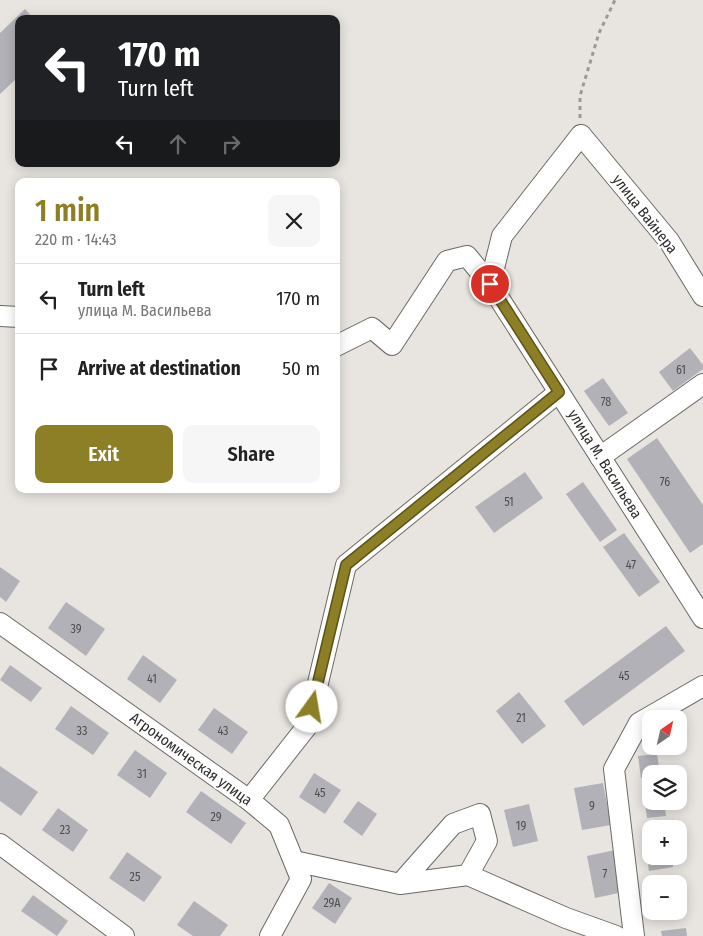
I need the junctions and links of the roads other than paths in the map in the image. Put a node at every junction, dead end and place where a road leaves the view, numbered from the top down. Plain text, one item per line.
1 (490, 284) junction
2 (703, 296) edge
3 (0, 316) edge
4 (15, 317) edge
5 (340, 344) edge
6 (703, 384) edge
7 (559, 392) junction
8 (600, 456) junction
9 (703, 618) edge
10 (0, 623) edge
11 (703, 686) edge
12 (249, 800) junction
13 (0, 844) edge
14 (294, 860) junction
15 (468, 875) junction
16 (400, 884) junction
17 (124, 936) edge
18 (270, 936) edge
19 (616, 936) edge
20 (634, 936) edge

1 - 2 street, улица Вайнера
1 - 5 street, улица М. Васильева
1 - 7 street, улица М. Васильева
3 - 4 street
6 - 8 street
7 - 8 street, улица М. Васильева
7 - 12 street
8 - 9 street, улица М. Васильева
10 - 12 street, Агрономическая улица
11 - 20 street
12 - 14 street, Агрономическая улица
13 - 17 street
14 - 16 street
14 - 18 street, Агрономическая улица
15 - 16 street
15 - 16 street
15 - 19 street

